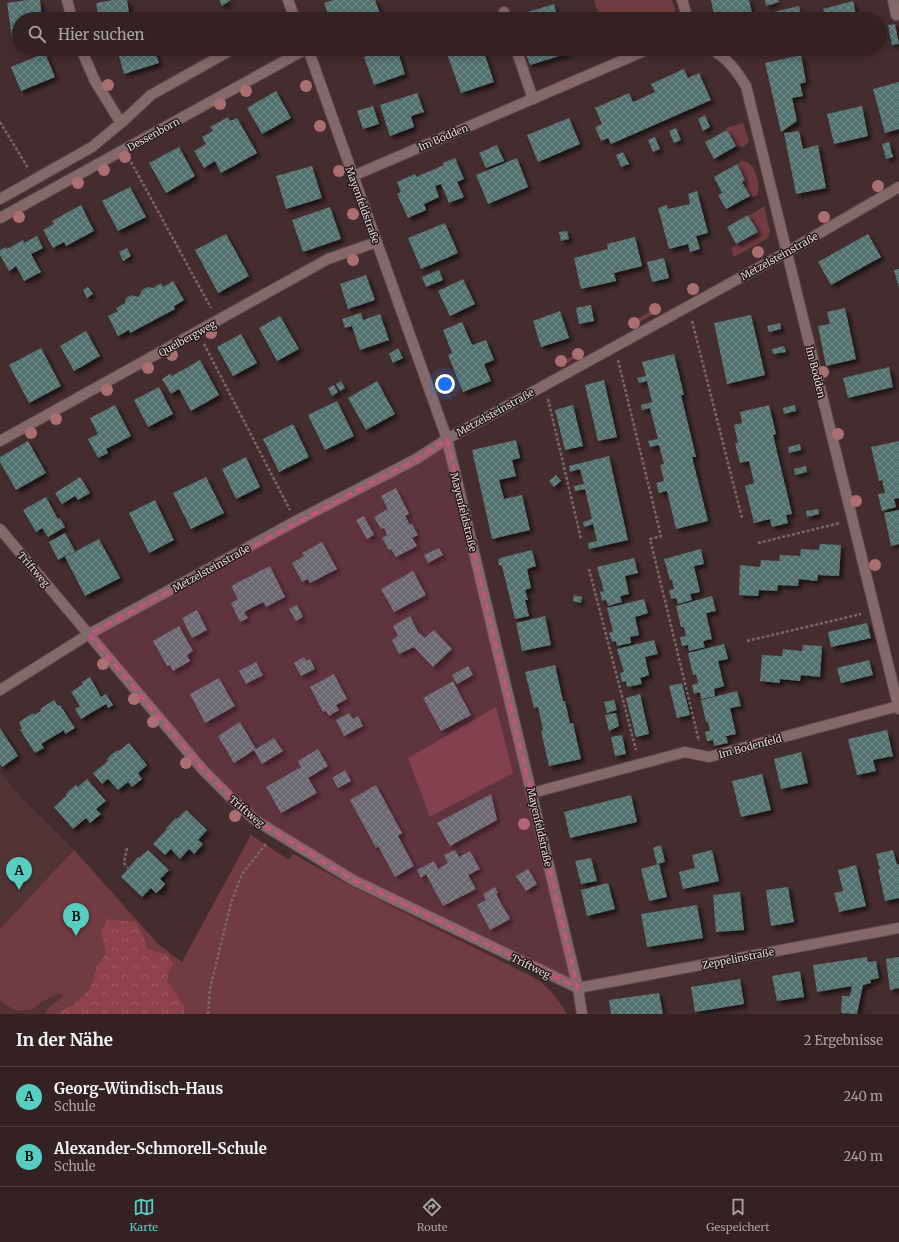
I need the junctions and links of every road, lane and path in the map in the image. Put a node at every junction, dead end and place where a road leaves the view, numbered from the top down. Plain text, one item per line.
1 (67, 0) edge
2 (288, 0) edge
3 (682, 0) edge
4 (892, 0) edge
5 (70, 12) edge
6 (291, 12) edge
7 (686, 12) edge
8 (896, 15) dead end
9 (84, 56) edge
10 (221, 56) edge
11 (294, 56) edge
12 (310, 56) edge
13 (518, 56) edge
14 (634, 56) edge
15 (721, 56) edge
16 (533, 99) junction
17 (0, 122) edge
18 (121, 123) junction
19 (124, 150) junction
20 (353, 176) junction
21 (32, 181) junction
22 (899, 188) edge
23 (0, 199) edge
24 (0, 218) edge
25 (377, 242) junction
26 (787, 252) junction
27 (689, 306) junction
28 (218, 321) junction
29 (198, 332) junction
30 (615, 346) junction
31 (545, 385) junction
32 (447, 439) junction
33 (0, 440) edge
34 (742, 518) dead end
35 (852, 520) junction
36 (296, 521) junction
37 (0, 529) edge
38 (581, 539) dead end
39 (758, 543) dead end
40 (589, 570) dead end
41 (875, 611) junction
42 (89, 634) junction
43 (747, 641) dead end
44 (0, 690) edge
45 (899, 708) edge
46 (702, 756) junction
47 (639, 764) junction
48 (532, 793) junction
49 (275, 833) junction
50 (127, 848) dead end
51 (128, 868) dead end
52 (899, 928) edge
53 (578, 988) junction
54 (208, 1014) edge
55 (582, 1014) edge

1 - 5 street
2 - 6 street
3 - 7 street
4 - 8 street
9 - 18 street
10 - 18 street
11 - 19 street, Dessenborn
12 - 20 street, Mayenfeldstraße
13 - 16 street
14 - 16 street, Im Bodden
15 - 26 street, Im Bodden
16 - 20 street, Im Bodden
17 - 21 path
18 - 21 street
19 - 24 street, Dessenborn
19 - 28 path
20 - 25 street, Mayenfeldstraße
21 - 23 street
22 - 26 street, Metzelsteinstraße
25 - 28 street, Quelbergweg
25 - 32 street, Mayenfeldstraße
26 - 27 street, Metzelsteinstraße
26 - 35 street, Im Bodden
27 - 30 street, Metzelsteinstraße
27 - 34 path
28 - 29 street, Quelbergweg
29 - 33 street, Quelbergweg
29 - 36 path
30 - 31 street, Metzelsteinstraße
30 - 46 path
31 - 32 street, Metzelsteinstraße
31 - 38 path
32 - 36 street, Metzelsteinstraße
32 - 48 street, Mayenfeldstraße
35 - 39 path
35 - 41 street, Im Bodden
36 - 42 street, Metzelsteinstraße
37 - 42 street, Triftweg
40 - 47 path
41 - 43 path
41 - 45 street, Im Bodden
42 - 44 street, Metzelsteinstraße
42 - 49 street, Triftweg
45 - 46 street, Im Bodenfeld
46 - 47 street, Im Bodenfeld
47 - 48 street, Im Bodenfeld
48 - 53 street, Mayenfeldstraße
49 - 53 street, Triftweg
49 - 54 path
50 - 51 path
52 - 53 street, Zeppelinstraße
53 - 55 street, Mayenfeldstraße

